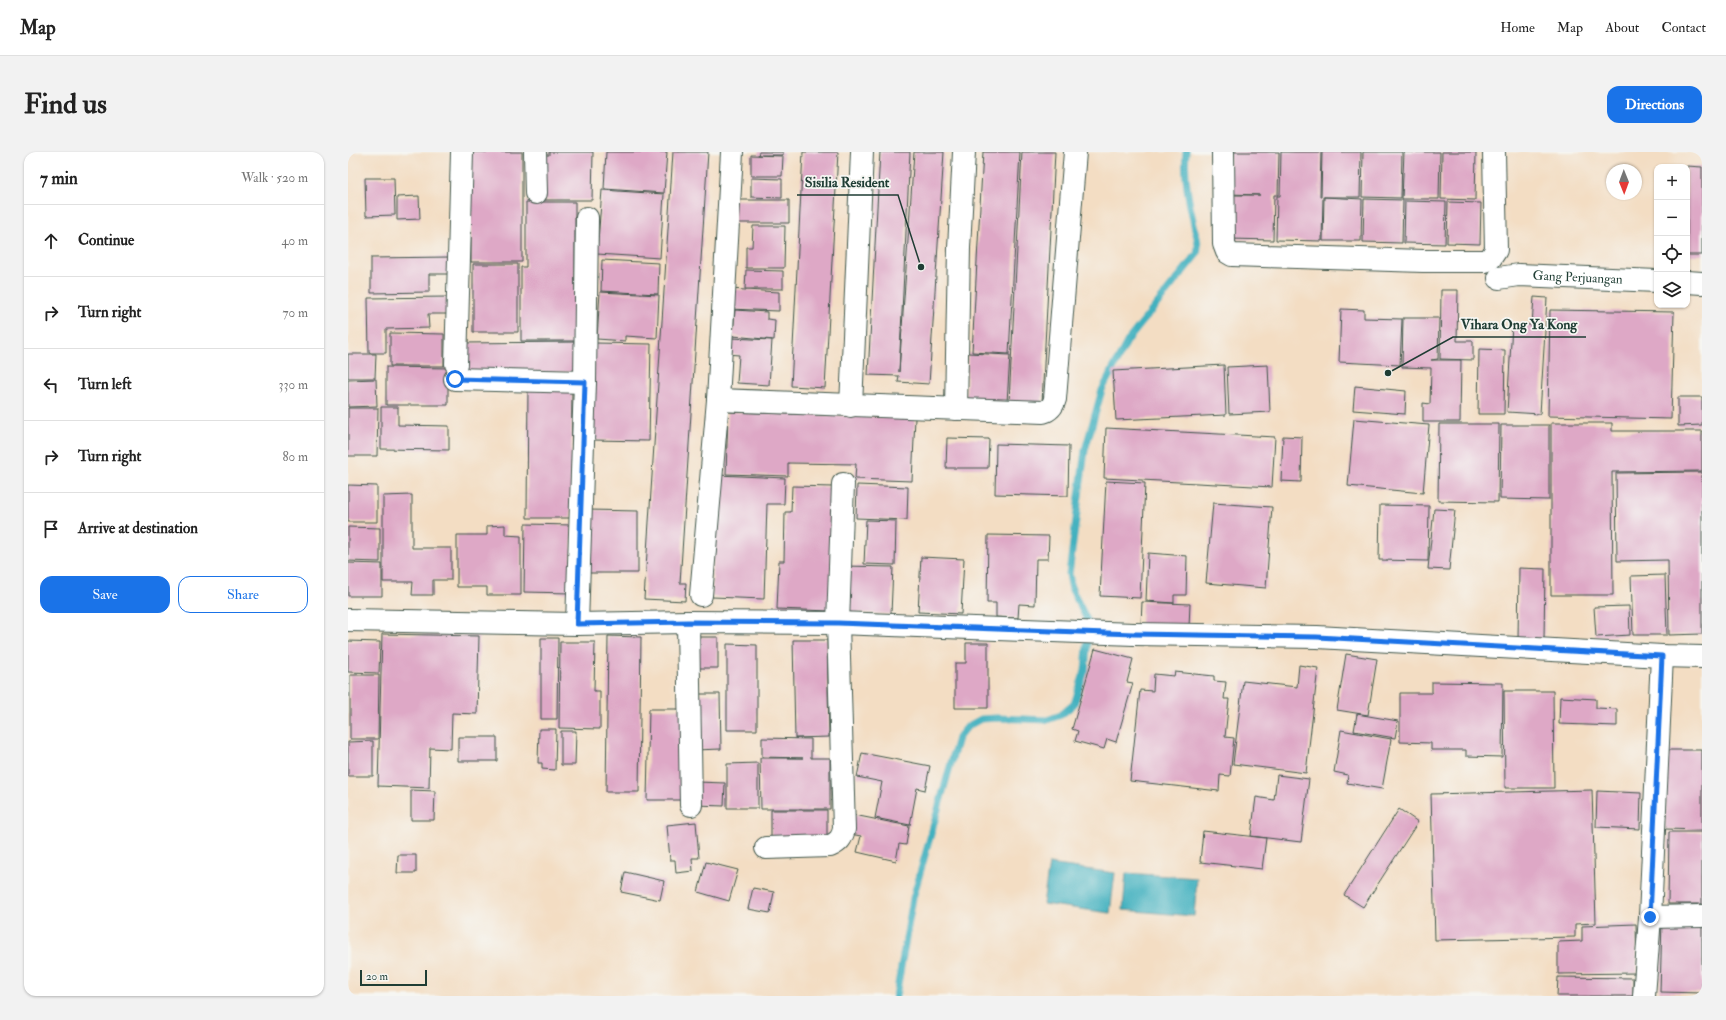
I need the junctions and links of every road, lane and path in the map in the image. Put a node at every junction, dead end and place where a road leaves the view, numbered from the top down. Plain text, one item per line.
1 (462, 152) edge
2 (535, 152) edge
3 (732, 152) edge
4 (862, 152) edge
5 (964, 152) edge
6 (1076, 152) edge
7 (1223, 152) edge
8 (1494, 152) edge
9 (536, 193) dead end
10 (587, 218) dead end
11 (1499, 278) dead end
12 (1654, 281) edge
13 (1690, 282) edge
14 (1702, 283) edge
15 (585, 382) junction
16 (718, 400) junction
17 (851, 406) junction
18 (956, 409) junction
19 (843, 484) dead end
20 (701, 595) dead end
21 (348, 620) edge
22 (688, 622) junction
23 (838, 623) junction
24 (577, 624) junction
25 (1662, 656) junction
26 (1702, 657) edge
27 (691, 805) dead end
28 (766, 848) dead end
29 (1702, 916) edge
30 (1650, 917) junction
31 (1644, 996) edge

1 - 15 street
2 - 9 street
3 - 16 street
4 - 17 street
5 - 18 street
6 - 18 street
7 - 8 street
10 - 15 street
11 - 12 street, Gang Perjuangan
13 - 14 street
15 - 24 street
16 - 17 street
16 - 20 street
17 - 18 street
19 - 23 street
21 - 24 street
22 - 23 street
22 - 24 street
22 - 27 street
23 - 25 street
23 - 28 street
25 - 26 street
25 - 30 street
29 - 30 street
30 - 31 street

